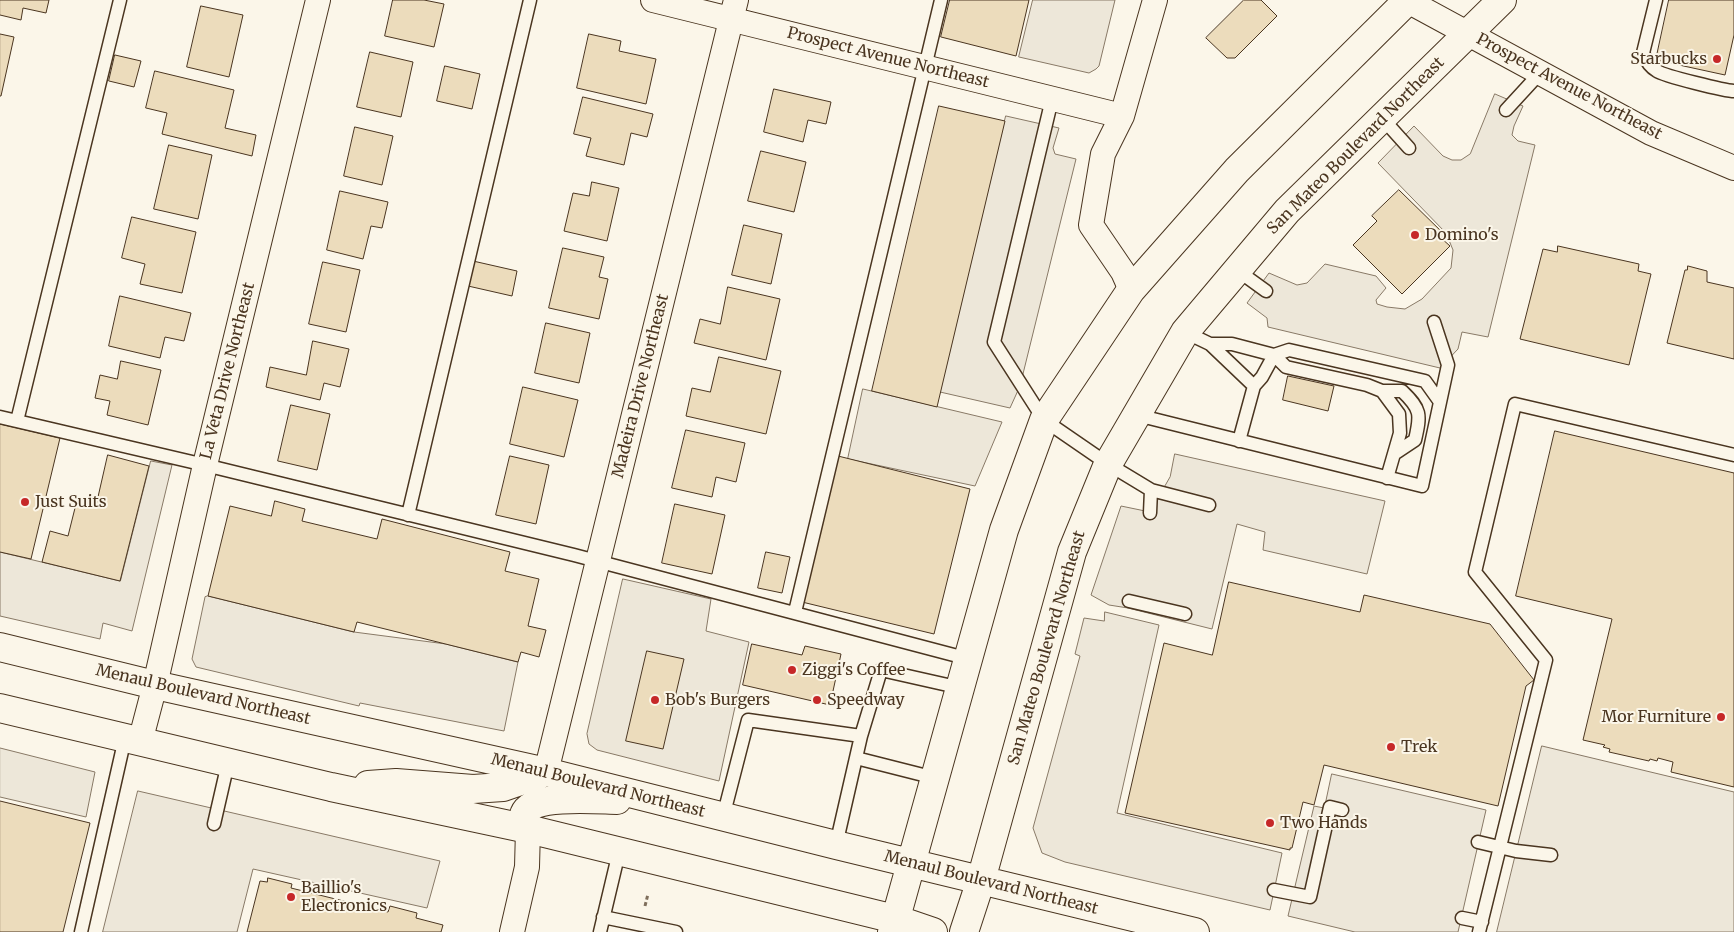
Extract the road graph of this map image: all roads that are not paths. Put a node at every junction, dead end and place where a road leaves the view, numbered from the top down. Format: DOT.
graph roads {
  1 [pos="120,0"];
  2 [pos="318,0"];
  3 [pos="530,0"];
  4 [pos="653,0"];
  5 [pos="941,0"];
  6 [pos="1155,0"];
  7 [pos="1407,0"];
  8 [pos="1502,0"];
  9 [pos="1656,0"];
  10 [pos="733,10"];
  11 [pos="1468,34"];
  12 [pos="924,67"];
  13 [pos="1540,73"];
  14 [pos="1734,91"];
  15 [pos="1052,99"];
  16 [pos="1506,110"];
  17 [pos="1122,116"];
  18 [pos="1382,118"];
  19 [pos="1409,148"];
  20 [pos="1734,168"];
  21 [pos="1237,270"];
  22 [pos="1131,290"];
  23 [pos="1266,291"];
  24 [pos="1434,322"];
  25 [pos="1186,332"];
  26 [pos="1210,344"];
  27 [pos="1274,355"];
  28 [pos="1254,386"];
  29 [pos="1382,391"];
  30 [pos="1440,402"];
  31 [pos="1137,415"];
  32 [pos="0,417"];
  33 [pos="1044,420"];
  34 [pos="18,421"];
  35 [pos="1238,441"];
  36 [pos="1394,454"];
  37 [pos="1734,455"];
  38 [pos="1108,464"];
  39 [pos="205,465"];
  40 [pos="1387,478"];
  41 [pos="1151,490"];
  42 [pos="1209,505"];
  43 [pos="1150,513"];
  44 [pos="408,515"];
  45 [pos="598,561"];
  46 [pos="1129,601"];
  47 [pos="795,612"];
  48 [pos="1185,614"];
  49 [pos="0,647"];
  50 [pos="970,659"];
  51 [pos="155,685"];
  52 [pos="961,688"];
  53 [pos="0,708"];
  54 [pos="861,736"];
  55 [pos="133,740"];
  56 [pos="856,758"];
  57 [pos="228,763"];
  58 [pos="546,772"];
  59 [pos="936,778"];
  60 [pos="331,787"];
  61 [pos="656,800"];
  62 [pos="1342,810"];
  63 [pos="723,817"];
  64 [pos="214,824"];
  65 [pos="528,829"];
  66 [pos="1478,842"];
  67 [pos="836,845"];
  68 [pos="1500,848"];
  69 [pos="619,852"];
  70 [pos="1551,855"];
  71 [pos="912,863"];
  72 [pos="981,880"];
  73 [pos="1274,890"];
  74 [pos="603,917"];
  75 [pos="1462,918"];
  76 [pos="894,925"];
  77 [pos="1480,927"];
  78 [pos="81,932"];
  79 [pos="512,932"];
  80 [pos="600,932"];
  81 [pos="676,932"];
  82 [pos="933,932"];
  83 [pos="964,932"];
  84 [pos="1194,932"];
  1 -- 34 [label="lane"];
  2 -- 39 [label="street, La Veta Drive Northeast"];
  3 -- 44 [label="lane"];
  4 -- 10 [label="street, Prospect Avenue Northeast"];
  5 -- 12 [label="lane"];
  6 -- 17 [label="street"];
  7 -- 11 [label="street, Prospect Avenue Northeast"];
  7 -- 22 [label="main road"];
  8 -- 11 [label="main road, San Mateo Boulevard Northeast"];
  9 -- 14 [label="lane"];
  10 -- 12 [label="street, Prospect Avenue Northeast"];
  10 -- 45 [label="street, Madeira Drive Northeast"];
  11 -- 13 [label="street, Prospect Avenue Northeast"];
  11 -- 18 [label="main road, San Mateo Boulevard Northeast"];
  12 -- 15 [label="street, Prospect Avenue Northeast"];
  12 -- 47 [label="lane"];
  13 -- 16 [label="lane"];
  13 -- 20 [label="street, Prospect Avenue Northeast"];
  15 -- 17 [label="street, Prospect Avenue Northeast"];
  15 -- 33 [label="lane"];
  17 -- 22 [label="street"];
  18 -- 19 [label="lane"];
  18 -- 21 [label="main road, San Mateo Boulevard Northeast"];
  21 -- 23 [label="lane"];
  21 -- 25 [label="main road, San Mateo Boulevard Northeast"];
  22 -- 33 [label="main road"];
  24 -- 30 [label="lane"];
  25 -- 26 [label="lane"];
  25 -- 31 [label="main road, San Mateo Boulevard Northeast"];
  26 -- 27 [label="lane"];
  26 -- 28 [label="lane"];
  27 -- 28 [label="lane"];
  27 -- 29 [label="lane"];
  27 -- 30 [label="lane"];
  28 -- 35 [label="lane"];
  29 -- 36 [label="lane"];
  29 -- 36 [label="lane"];
  30 -- 40 [label="lane"];
  31 -- 35 [label="lane"];
  31 -- 38 [label="main road, San Mateo Boulevard Northeast"];
  32 -- 34 [label="lane"];
  33 -- 38 [label="lane"];
  33 -- 50 [label="main road"];
  34 -- 39 [label="lane"];
  35 -- 40 [label="lane"];
  36 -- 40 [label="lane"];
  37 -- 68 [label="lane"];
  38 -- 41 [label="lane"];
  38 -- 72 [label="main road, San Mateo Boulevard Northeast"];
  39 -- 44 [label="lane"];
  39 -- 51 [label="street, La Veta Drive Northeast"];
  41 -- 42 [label="lane"];
  41 -- 43 [label="lane"];
  44 -- 45 [label="lane"];
  45 -- 47 [label="lane"];
  45 -- 58 [label="street, Madeira Drive Northeast"];
  46 -- 48 [label="lane"];
  47 -- 50 [label="lane"];
  49 -- 51 [label="main road, Menaul Boulevard Northeast"];
  50 -- 52 [label="main road"];
  51 -- 55 [label="street, La Veta Drive Northeast"];
  51 -- 58 [label="main road, Menaul Boulevard Northeast"];
  52 -- 54 [label="lane"];
  52 -- 59 [label="main road"];
  53 -- 55 [label="main road"];
  54 -- 56 [label="lane"];
  54 -- 63 [label="lane"];
  55 -- 57 [label="main road"];
  55 -- 78 [label="lane"];
  56 -- 59 [label="lane"];
  56 -- 67 [label="lane"];
  57 -- 60 [label="main road"];
  57 -- 64 [label="lane"];
  58 -- 60 [label="main road"];
  58 -- 61 [label="main road, Menaul Boulevard Northeast"];
  59 -- 71 [label="main road"];
  60 -- 65 [label="main road"];
  61 -- 63 [label="main road, Menaul Boulevard Northeast"];
  61 -- 65 [label="main road"];
  62 -- 73 [label="lane"];
  63 -- 67 [label="main road, Menaul Boulevard Northeast"];
  65 -- 69 [label="main road"];
  65 -- 79 [label="street"];
  66 -- 68 [label="lane"];
  67 -- 71 [label="main road, Menaul Boulevard Northeast"];
  68 -- 70 [label="lane"];
  68 -- 77 [label="lane"];
  69 -- 74 [label="lane"];
  69 -- 76 [label="main road"];
  71 -- 72 [label="main road, Menaul Boulevard Northeast"];
  71 -- 76 [label="main road"];
  72 -- 83 [label="main road, San Mateo Boulevard Northeast"];
  72 -- 84 [label="main road, Menaul Boulevard Northeast"];
  74 -- 80 [label="lane"];
  74 -- 81 [label="lane"];
  75 -- 77 [label="lane"];
  76 -- 82 [label="main road"];
}
